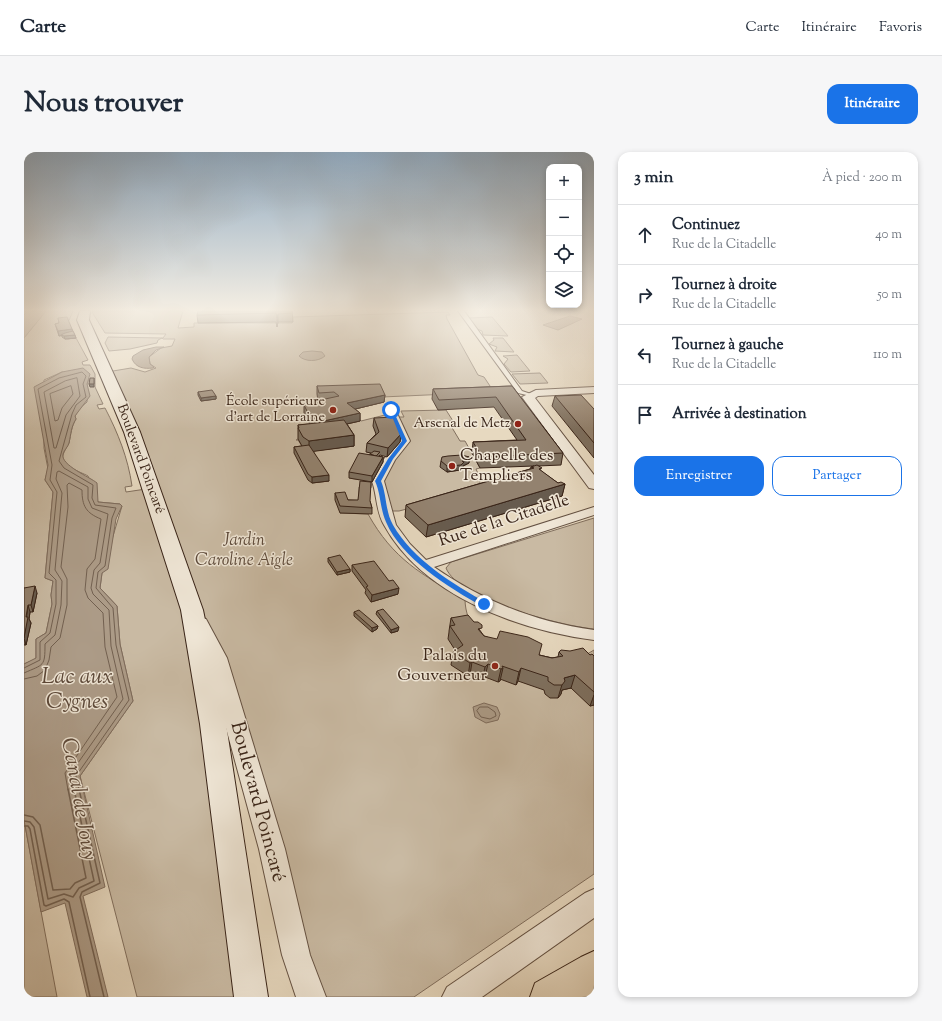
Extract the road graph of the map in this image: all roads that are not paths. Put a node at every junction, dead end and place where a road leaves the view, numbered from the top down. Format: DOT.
graph roads {
  1 [pos="97,350"];
  2 [pos="491,350"];
  3 [pos="594,390"];
  4 [pos="529,395"];
  5 [pos="390,409"];
  6 [pos="594,485"];
  7 [pos="594,511"];
  8 [pos="425,565"];
  9 [pos="192,610"];
  10 [pos="594,635"];
  11 [pos="594,902"];
  12 [pos="594,970"];
  13 [pos="594,994"];
  14 [pos="251,997"];
  15 [pos="311,997"];
  16 [pos="457,997"];
  17 [pos="549,997"];
  18 [pos="588,997"];
  1 -- 9 [label="main road, Boulevard Poincaré"];
  2 -- 4 [label="street"];
  3 -- 4 [label="street"];
  4 -- 6 [label="street"];
  5 -- 8 [label="street, Rue de la Citadelle"];
  7 -- 8 [label="street, Rue de la Citadelle"];
  8 -- 10 [label="street, Rue de la Citadelle"];
  9 -- 14 [label="main road, Boulevard Poincaré"];
  9 -- 15 [label="street, Boulevard Poincaré"];
  11 -- 16 [label="street"];
  12 -- 17 [label="highway"];
  13 -- 18 [label="highway"];
}
